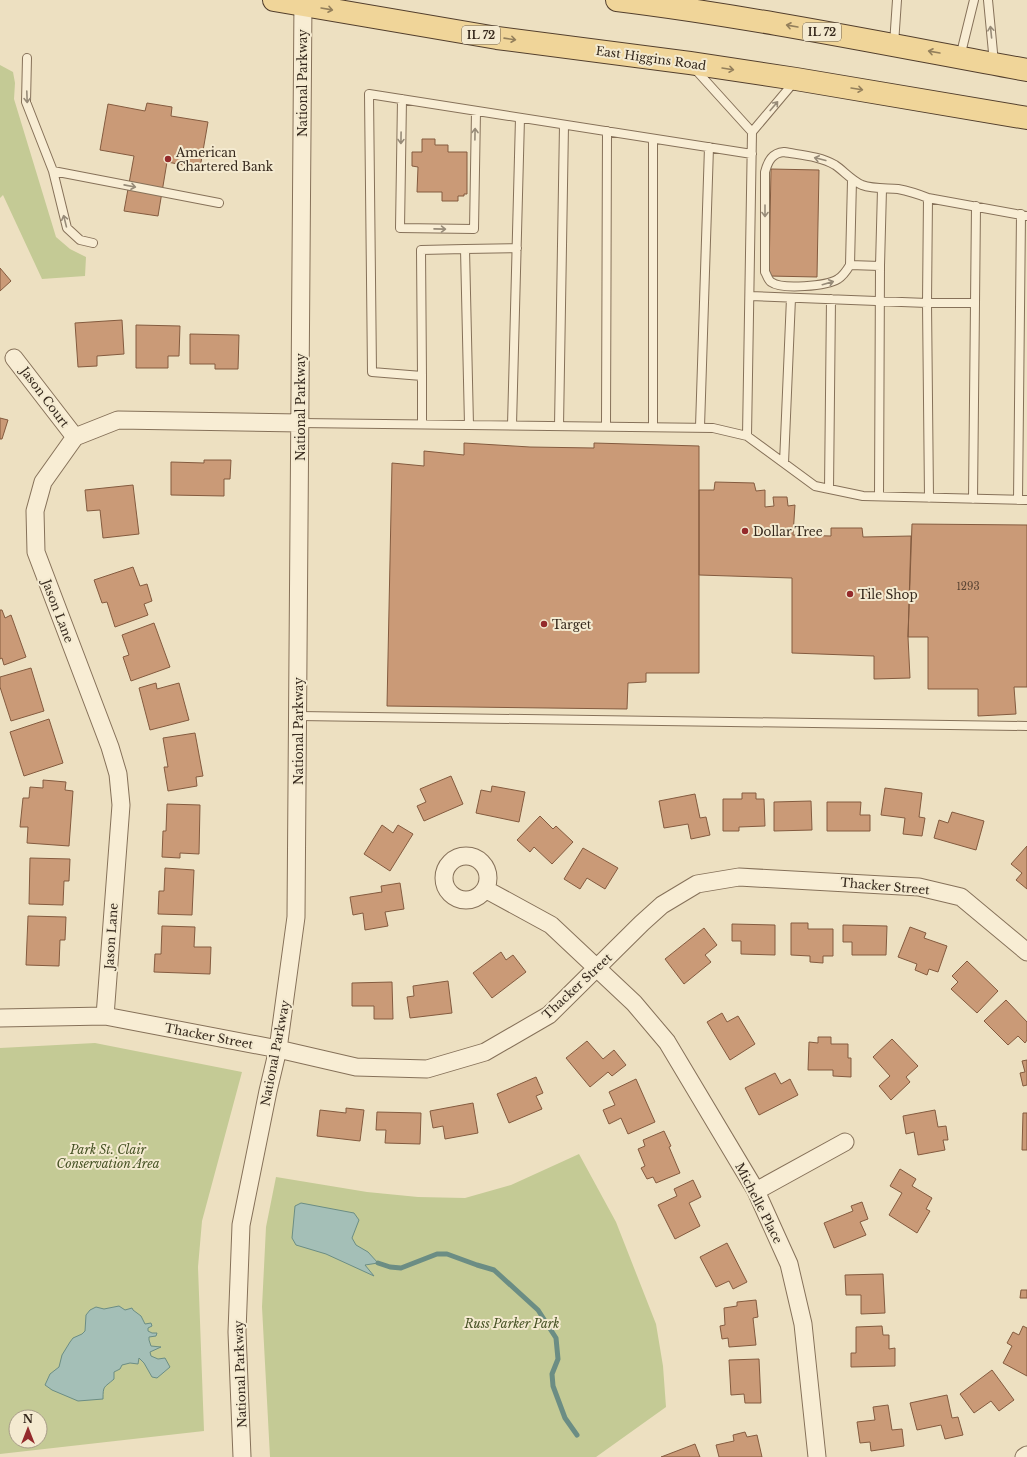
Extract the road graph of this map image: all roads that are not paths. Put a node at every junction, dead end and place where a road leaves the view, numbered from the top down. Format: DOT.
graph roads {
  1 [pos="274,0"];
  2 [pos="617,0"];
  3 [pos="897,0"];
  4 [pos="974,0"];
  5 [pos="988,0"];
  6 [pos="637,1"];
  7 [pos="303,2"];
  8 [pos="894,44"];
  9 [pos="960,56"];
  10 [pos="27,58"];
  11 [pos="690,63"];
  12 [pos="994,64"];
  13 [pos="1027,70"];
  14 [pos="796,79"];
  15 [pos="402,99"];
  16 [pos="476,111"];
  17 [pos="995,112"];
  18 [pos="520,118"];
  19 [pos="1027,118"];
  20 [pos="564,125"];
  21 [pos="1027,125"];
  22 [pos="607,131"];
  23 [pos="752,132"];
  24 [pos="653,138"];
  25 [pos="709,147"];
  26 [pos="752,154"];
  27 [pos="53,171"];
  28 [pos="852,180"];
  29 [pos="882,189"];
  30 [pos="928,198"];
  31 [pos="219,203"];
  32 [pos="976,206"];
  33 [pos="1024,215"];
  34 [pos="93,244"];
  35 [pos="517,248"];
  36 [pos="465,249"];
  37 [pos="850,265"];
  38 [pos="880,266"];
  39 [pos="750,296"];
  40 [pos="791,298"];
  41 [pos="831,299"];
  42 [pos="879,301"];
  43 [pos="927,303"];
  44 [pos="975,303"];
  45 [pos="14,358"];
  46 [pos="422,376"];
  47 [pos="300,423"];
  48 [pos="422,424"];
  49 [pos="469,425"];
  50 [pos="512,425"];
  51 [pos="559,426"];
  52 [pos="606,426"];
  53 [pos="653,427"];
  54 [pos="700,427"];
  55 [pos="747,436"];
  56 [pos="75,437"];
  57 [pos="784,463"];
  58 [pos="829,489"];
  59 [pos="879,496"];
  60 [pos="930,498"];
  61 [pos="973,499"];
  62 [pos="1018,500"];
  63 [pos="1027,500"];
  64 [pos="299,716"];
  65 [pos="1027,726"];
  66 [pos="485,889"];
  67 [pos="1027,952"];
  68 [pos="598,968"];
  69 [pos="105,1016"];
  70 [pos="0,1018"];
  71 [pos="278,1049"];
  72 [pos="845,1142"];
  73 [pos="756,1191"];
  74 [pos="1027,1455"];
  75 [pos="242,1457"];
  76 [pos="817,1457"];
  77 [pos="1024,1457"];
  1 -- 7 [label="main road, East Higgins Road / IL 72"];
  2 -- 6 [label="main road, IL 72"];
  3 -- 8 [label="lane"];
  4 -- 9 [label="lane"];
  12 -- 5 [label="lane, one-way"];
  8 -- 6 [label="main road, IL 72, one-way"];
  7 -- 11 [label="main road, East Higgins Road / IL 72, one-way"];
  7 -- 47 [label="street, National Parkway"];
  9 -- 8 [label="main road, IL 72, one-way"];
  9 -- 12 [label="main road, IL 72"];
  10 -- 27 [label="lane, one-way"];
  11 -- 14 [label="main road, East Higgins Road / IL 72, one-way"];
  11 -- 23 [label="lane"];
  12 -- 13 [label="main road, IL 72"];
  14 -- 17 [label="main road, East Higgins Road / IL 72, one-way"];
  23 -- 14 [label="lane, one-way"];
  15 -- 16 [label="lane"];
  15 -- 16 [label="lane, one-way"];
  15 -- 46 [label="lane"];
  16 -- 18 [label="lane"];
  17 -- 19 [label="main road, East Higgins Road / IL 72"];
  17 -- 21 [label="main road"];
  18 -- 20 [label="lane"];
  18 -- 35 [label="lane"];
  20 -- 22 [label="lane"];
  20 -- 51 [label="lane"];
  22 -- 24 [label="lane"];
  22 -- 52 [label="lane"];
  23 -- 26 [label="lane"];
  24 -- 25 [label="lane"];
  24 -- 53 [label="lane"];
  25 -- 26 [label="lane"];
  25 -- 54 [label="lane"];
  26 -- 39 [label="lane"];
  27 -- 31 [label="lane, one-way"];
  34 -- 27 [label="lane, one-way"];
  28 -- 29 [label="lane"];
  28 -- 37 [label="lane"];
  28 -- 37 [label="lane, one-way"];
  29 -- 30 [label="lane"];
  29 -- 38 [label="lane"];
  30 -- 32 [label="lane"];
  30 -- 43 [label="lane"];
  32 -- 33 [label="lane"];
  32 -- 44 [label="lane"];
  33 -- 62 [label="lane"];
  35 -- 36 [label="lane"];
  35 -- 50 [label="lane"];
  36 -- 46 [label="lane"];
  36 -- 49 [label="lane"];
  37 -- 38 [label="lane"];
  38 -- 42 [label="lane"];
  39 -- 40 [label="lane"];
  39 -- 55 [label="lane"];
  40 -- 41 [label="lane"];
  40 -- 57 [label="lane"];
  41 -- 42 [label="lane"];
  41 -- 58 [label="lane"];
  42 -- 43 [label="lane"];
  42 -- 59 [label="lane"];
  43 -- 44 [label="lane"];
  43 -- 60 [label="lane"];
  44 -- 61 [label="lane"];
  45 -- 56 [label="street, Jason Court"];
  46 -- 48 [label="lane"];
  47 -- 48 [label="lane"];
  47 -- 56 [label="street"];
  47 -- 64 [label="street, National Parkway"];
  48 -- 49 [label="lane"];
  49 -- 50 [label="lane"];
  50 -- 51 [label="lane"];
  51 -- 52 [label="lane"];
  52 -- 53 [label="lane"];
  53 -- 54 [label="lane"];
  54 -- 55 [label="lane"];
  55 -- 57 [label="lane"];
  56 -- 69 [label="street, Jason Lane"];
  57 -- 58 [label="lane"];
  58 -- 59 [label="lane"];
  59 -- 60 [label="lane"];
  60 -- 61 [label="lane"];
  61 -- 62 [label="lane"];
  62 -- 63 [label="lane"];
  64 -- 65 [label="lane"];
  64 -- 71 [label="street, National Parkway"];
  66 -- 68 [label="street, Michelle Place"];
  67 -- 68 [label="street, Thacker Street"];
  68 -- 71 [label="street, Thacker Street"];
  68 -- 73 [label="street, Michelle Place"];
  69 -- 70 [label="street, Thacker Street"];
  69 -- 71 [label="street, Thacker Street"];
  71 -- 75 [label="street, National Parkway"];
  72 -- 73 [label="street"];
  73 -- 76 [label="street, Michelle Place"];
  74 -- 77 [label="street"];
}
